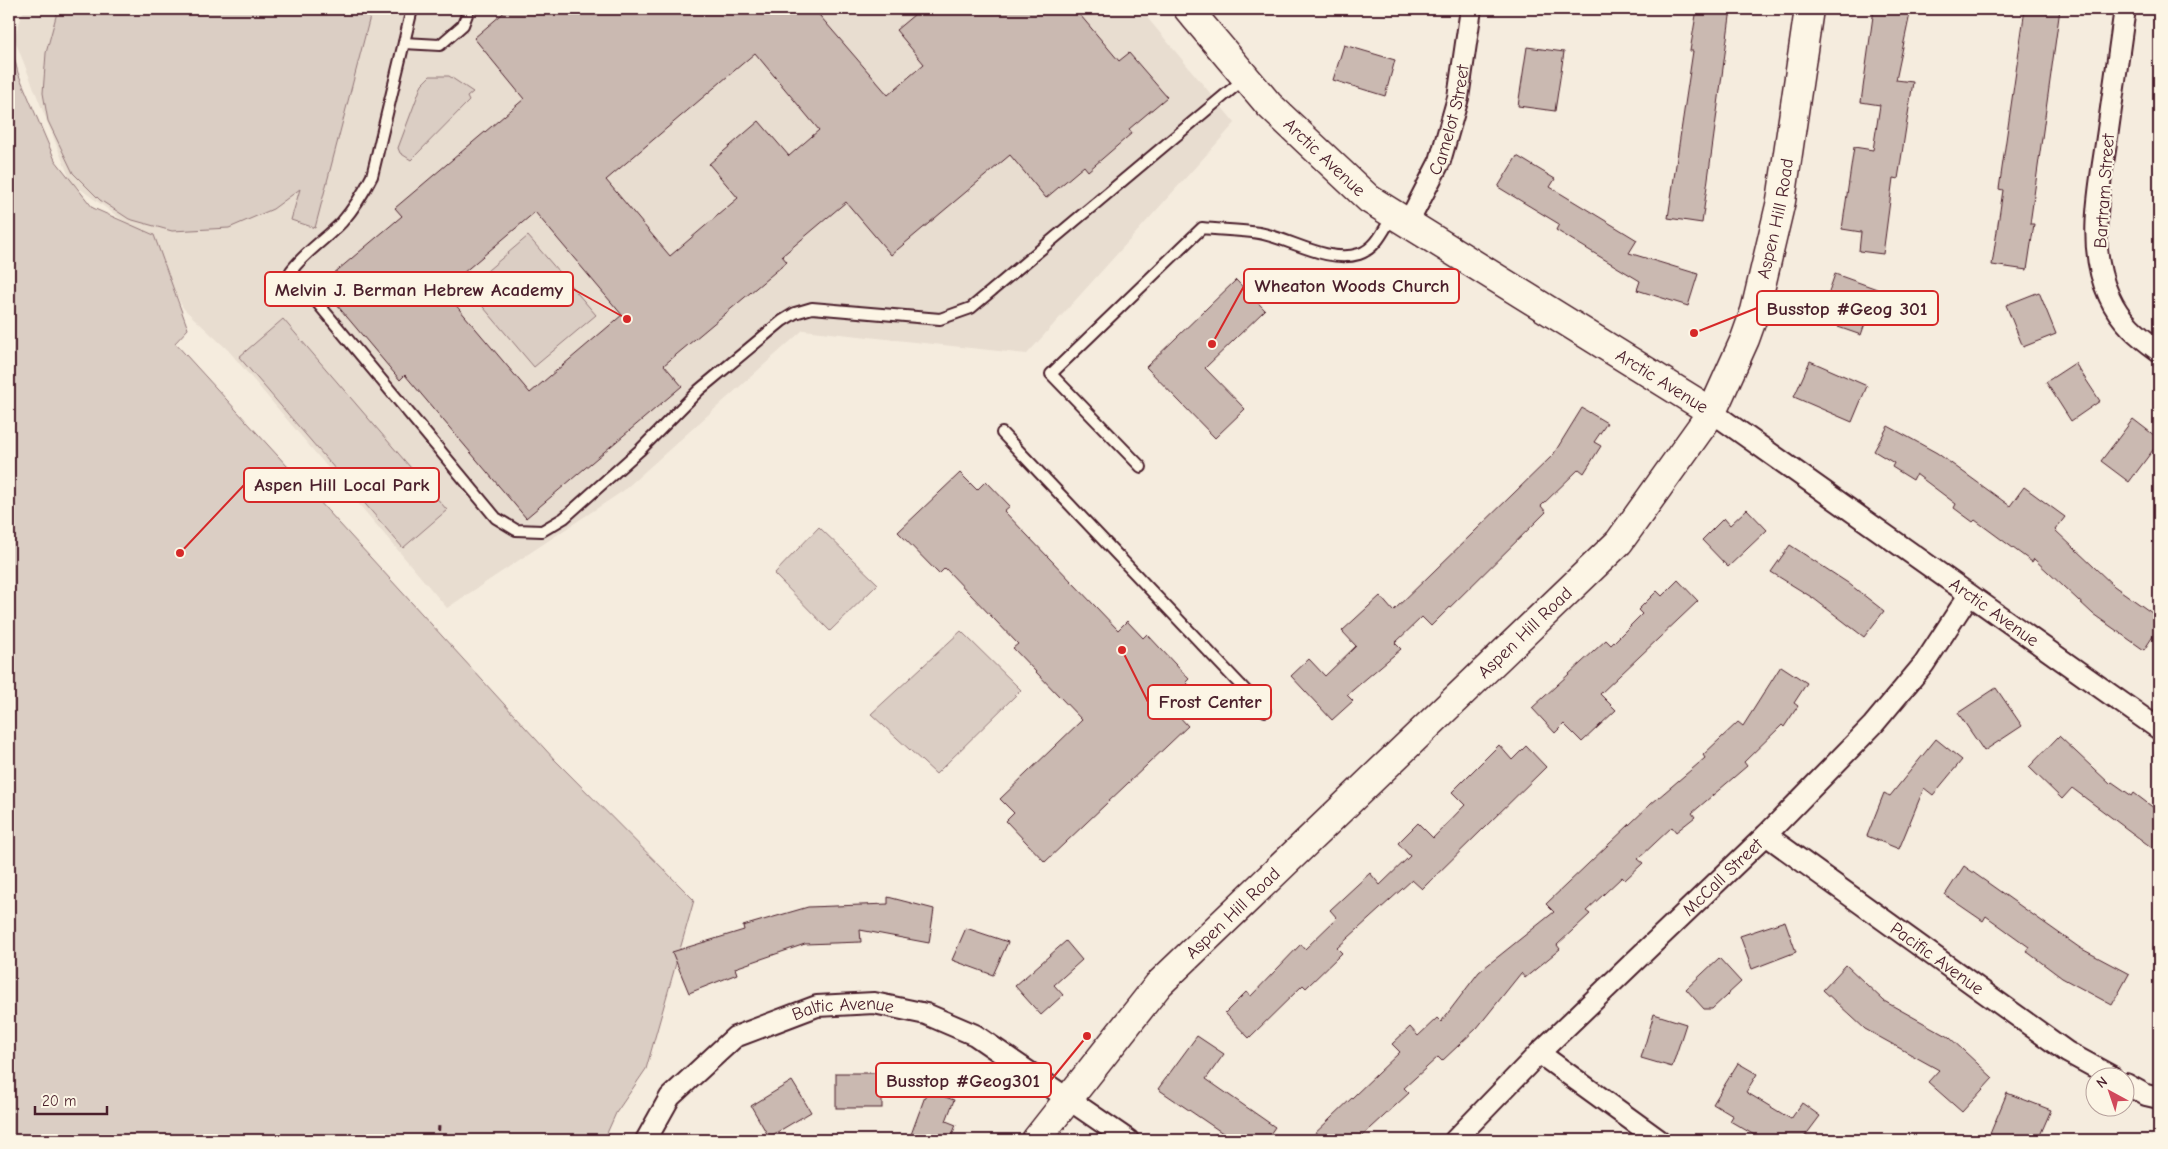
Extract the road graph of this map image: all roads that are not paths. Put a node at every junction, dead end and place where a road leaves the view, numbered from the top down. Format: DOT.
graph roads {
  1 [pos="412,9"];
  2 [pos="469,9"];
  3 [pos="1188,9"];
  4 [pos="1470,9"];
  5 [pos="1809,9"];
  6 [pos="2125,9"];
  7 [pos="404,43"];
  8 [pos="1246,78"];
  9 [pos="1401,218"];
  10 [pos="2159,352"];
  11 [pos="1712,412"];
  12 [pos="1002,433"];
  13 [pos="1141,467"];
  14 [pos="1969,595"];
  15 [pos="1265,711"];
  16 [pos="2159,729"];
  17 [pos="1766,835"];
  18 [pos="1539,1053"];
  19 [pos="2093,1066"];
  20 [pos="2136,1090"];
  21 [pos="1068,1098"];
  22 [pos="2159,1098"];
  23 [pos="646,1140"];
  24 [pos="1036,1140"];
  25 [pos="1128,1140"];
  26 [pos="1455,1140"];
  27 [pos="1660,1140"];
  1 -- 7 [label="lane"];
  2 -- 7 [label="lane"];
  3 -- 8 [label="street, Arctic Avenue"];
  4 -- 9 [label="street, Camelot Street"];
  5 -- 11 [label="street, Aspen Hill Road"];
  6 -- 10 [label="street, Bartram Street"];
  7 -- 8 [label="lane"];
  8 -- 9 [label="street, Arctic Avenue"];
  9 -- 11 [label="street, Arctic Avenue"];
  9 -- 13 [label="lane"];
  11 -- 14 [label="street, Arctic Avenue"];
  11 -- 21 [label="street, Aspen Hill Road"];
  12 -- 15 [label="lane"];
  14 -- 16 [label="street, Arctic Avenue"];
  14 -- 17 [label="street, McCall Street"];
  17 -- 18 [label="street, McCall Street"];
  17 -- 19 [label="street, Pacific Avenue"];
  18 -- 26 [label="street, McCall Street"];
  18 -- 27 [label="street"];
  20 -- 22 [label="street"];
  21 -- 23 [label="street, Baltic Avenue"];
  21 -- 24 [label="street, Aspen Hill Road"];
  21 -- 25 [label="street, Baltic Avenue"];
}
